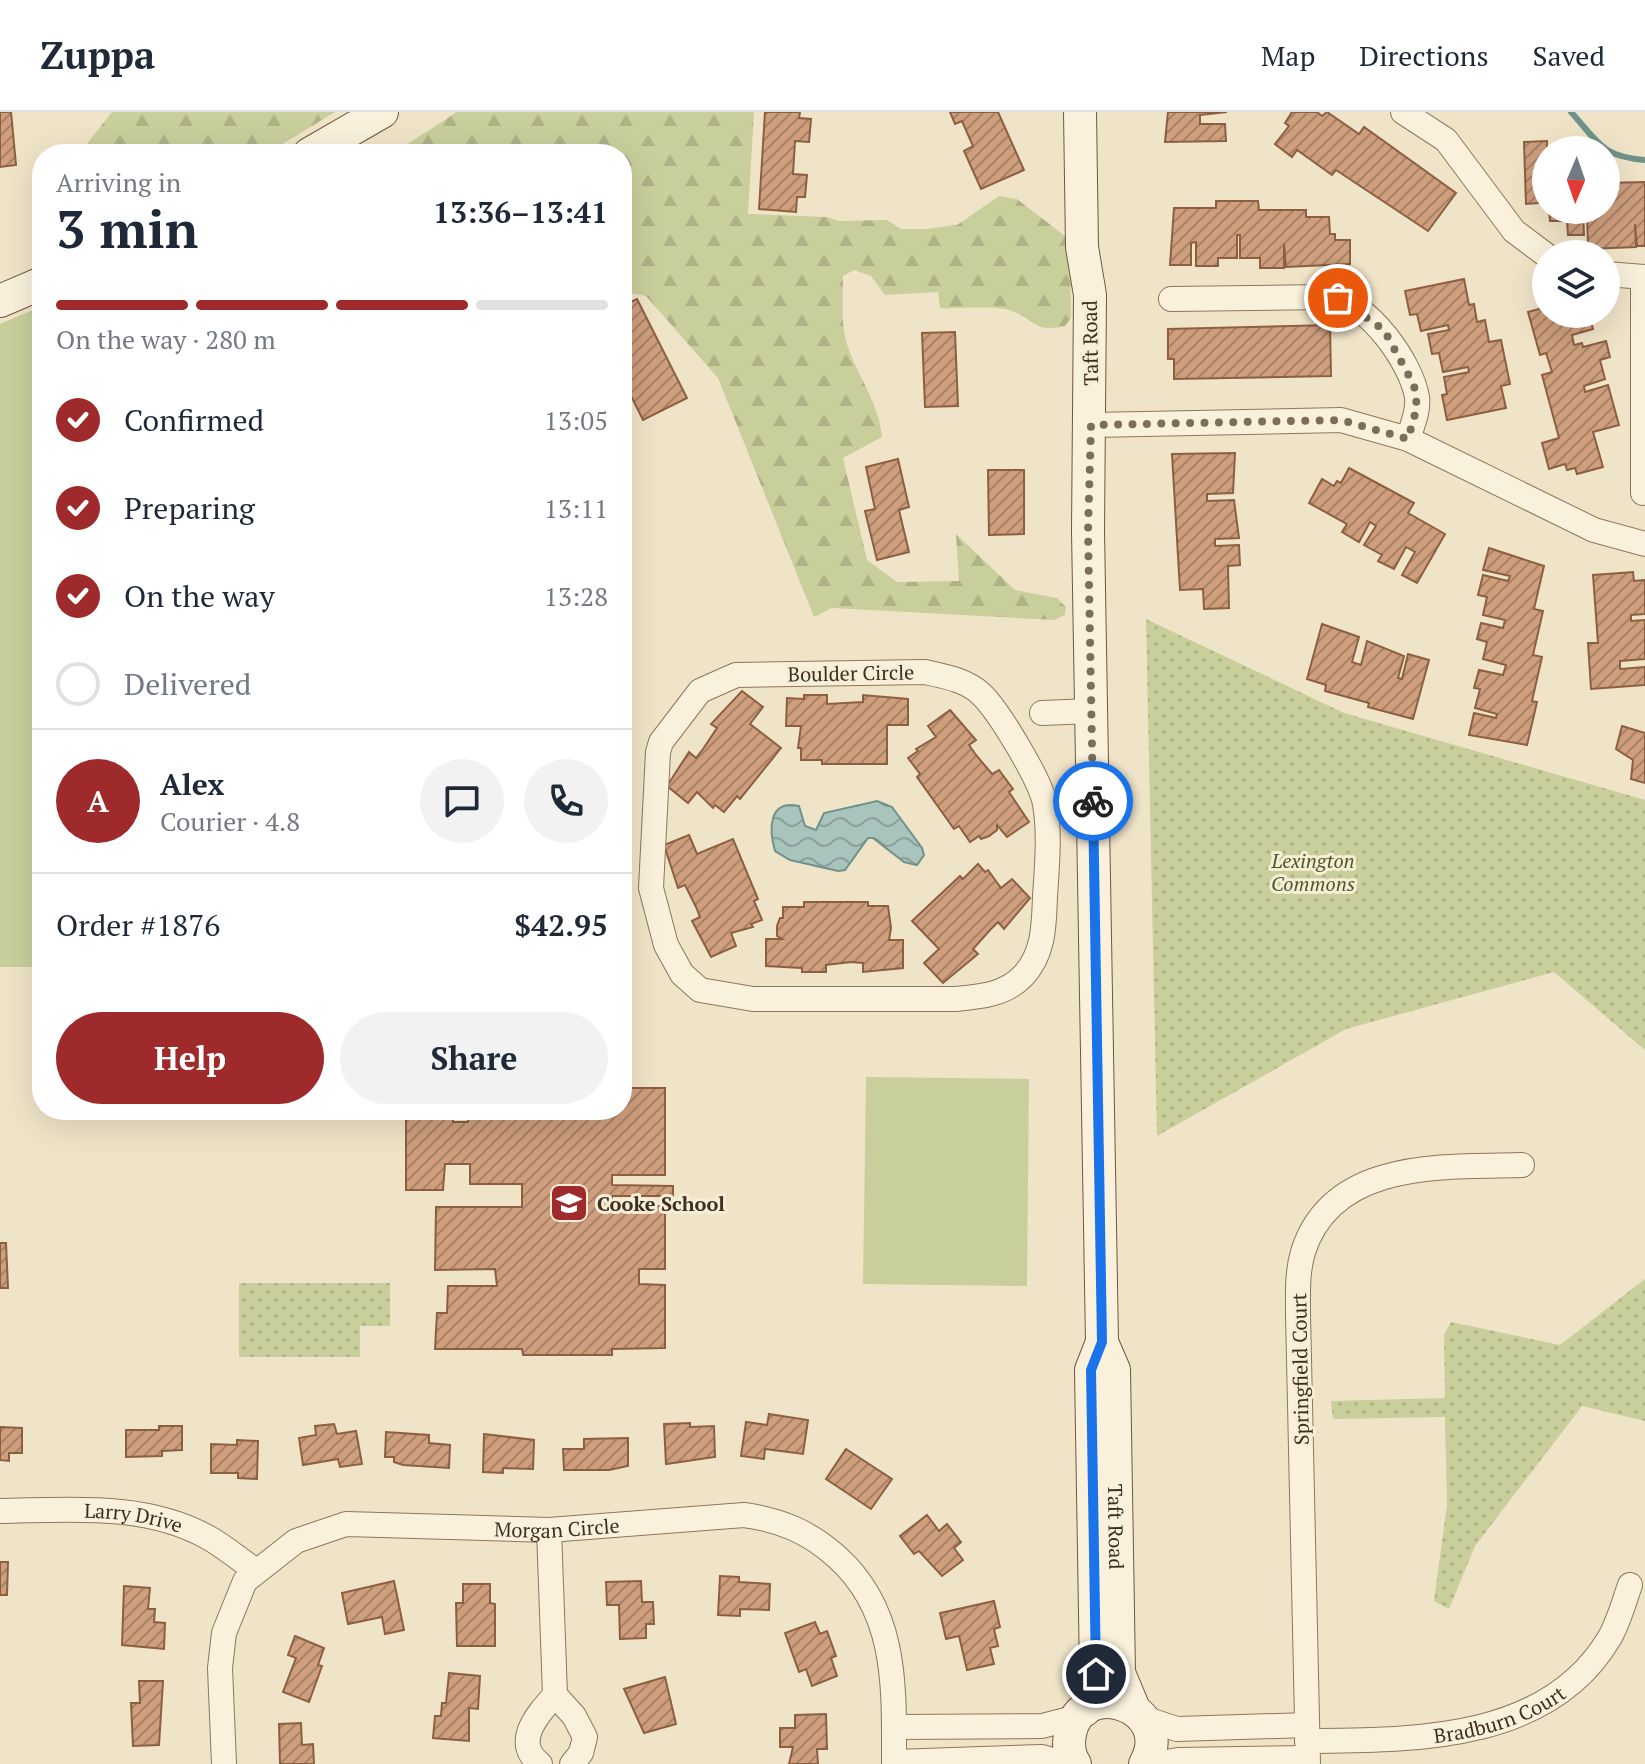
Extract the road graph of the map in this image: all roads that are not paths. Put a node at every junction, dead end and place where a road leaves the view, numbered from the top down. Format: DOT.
graph roads {
  1 [pos="382,112"];
  2 [pos="1080,112"];
  3 [pos="1403,112"];
  4 [pos="326,144"];
  5 [pos="1532,244"];
  6 [pos="1620,275"];
  7 [pos="1644,278"];
  8 [pos="32,287"];
  9 [pos="1171,299"];
  10 [pos="0,301"];
  11 [pos="1091,425"];
  12 [pos="1408,439"];
  13 [pos="1643,493"];
  14 [pos="1645,544"];
  15 [pos="981,693"];
  16 [pos="1092,711"];
  17 [pos="1042,713"];
  18 [pos="1522,1165"];
  19 [pos="1102,1342"];
  20 [pos="0,1511"];
  21 [pos="549,1530"];
  22 [pos="255,1570"];
  23 [pos="1630,1585"];
  24 [pos="555,1695"];
  25 [pos="1081,1713"];
  26 [pos="1139,1714"];
  27 [pos="894,1727"];
  28 [pos="1307,1747"];
  29 [pos="894,1763"];
  30 [pos="224,1764"];
  31 [pos="540,1764"];
  32 [pos="572,1764"];
  33 [pos="1067,1764"];
  34 [pos="1075,1764"];
  35 [pos="1145,1764"];
  36 [pos="1153,1764"];
  1 -- 4 [label="street"];
  2 -- 11 [label="street, Taft Road"];
  3 -- 5 [label="street"];
  6 -- 7 [label="street"];
  7 -- 13 [label="street"];
  8 -- 10 [label="street"];
  9 -- 12 [label="street"];
  11 -- 12 [label="street"];
  11 -- 16 [label="street, Taft Road"];
  12 -- 14 [label="street"];
  15 -- 15 [label="street, Boulder Circle"];
  16 -- 17 [label="street"];
  16 -- 19 [label="street, Taft Road"];
  18 -- 28 [label="street, Springfield Court"];
  19 -- 25 [label="street, Taft Road"];
  19 -- 26 [label="street, Taft Road"];
  20 -- 22 [label="street, Larry Drive"];
  21 -- 22 [label="street, Morgan Circle"];
  21 -- 24 [label="street"];
  21 -- 27 [label="street, Morgan Circle"];
  22 -- 30 [label="street, Morgan Circle"];
  23 -- 28 [label="street, Bradburn Court"];
  24 -- 31 [label="street"];
  24 -- 32 [label="street"];
  25 -- 26 [label="street"];
  25 -- 27 [label="street"];
  25 -- 34 [label="street, Taft Road"];
  26 -- 28 [label="street"];
  26 -- 35 [label="street, Taft Road"];
  27 -- 29 [label="street, Morgan Circle"];
  28 -- 36 [label="street"];
  29 -- 33 [label="street"];
}
